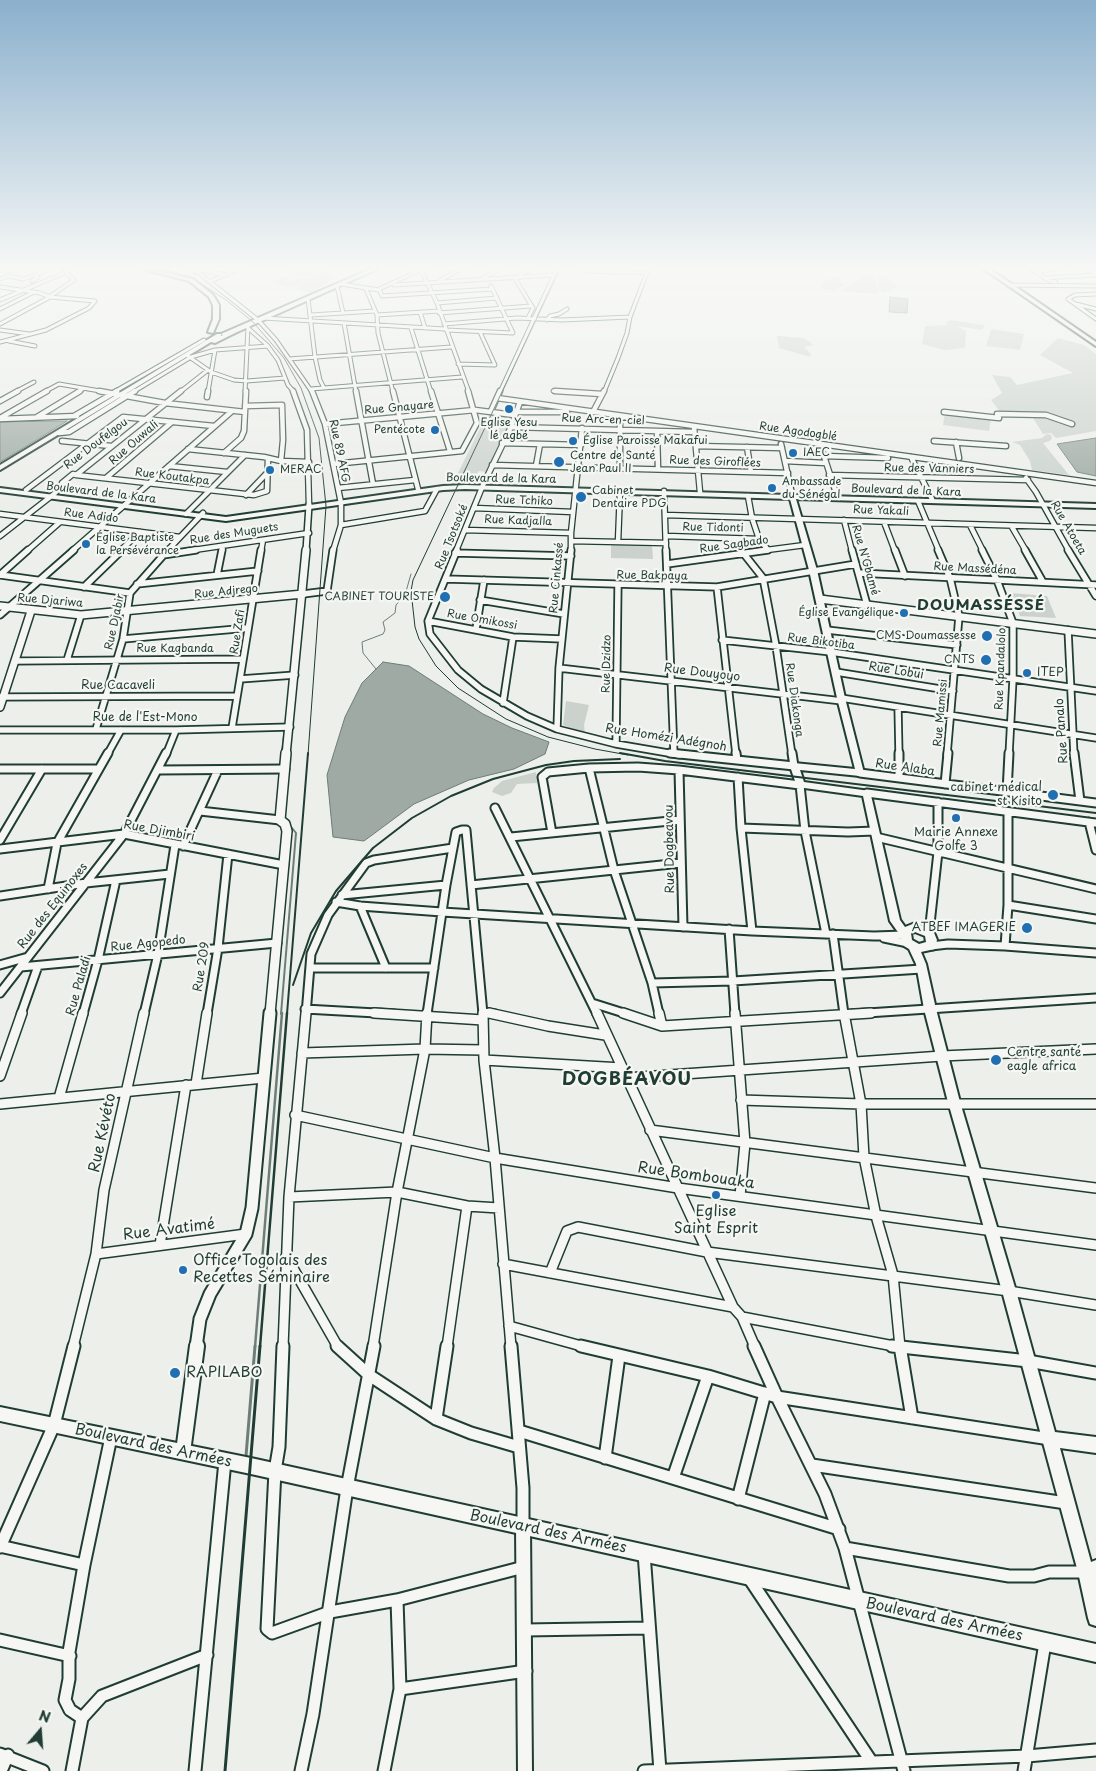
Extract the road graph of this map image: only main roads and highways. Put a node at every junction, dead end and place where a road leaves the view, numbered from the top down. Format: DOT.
graph roads {
  1 [pos="194,350"];
  2 [pos="80,418"];
  3 [pos="0,466"];
  4 [pos="451,486"];
  5 [pos="0,488"];
  6 [pos="576,488"];
  7 [pos="664,492"];
  8 [pos="52,495"];
  9 [pos="793,496"];
  10 [pos="340,501"];
  11 [pos="1042,504"];
  12 [pos="1096,505"];
  13 [pos="894,915"];
  14 [pos="917,927"];
  15 [pos="908,940"];
  16 [pos="929,941"];
  17 [pos="922,966"];
  18 [pos="0,1414"];
  19 [pos="1050,1439"];
  20 [pos="1096,1445"];
  21 [pos="1091,1570"];
  22 [pos="1096,1618"];
  23 [pos="1096,1653"];
  1 -- 2 [label="main road"];
  2 -- 3 [label="main road"];
  2 -- 3 [label="main road"];
  4 -- 6 [label="main road, Boulevard de la Kara"];
  4 -- 10 [label="main road, Boulevard de la Kara"];
  4 -- 10 [label="main road, Boulevard de la Kara"];
  5 -- 8 [label="main road, Boulevard de la Kara"];
  5 -- 8 [label="main road, Boulevard de la Kara"];
  6 -- 7 [label="main road, Boulevard de la Kara"];
  6 -- 7 [label="main road, Boulevard de la Kara"];
  7 -- 9 [label="main road, Boulevard de la Kara"];
  7 -- 9 [label="main road, Boulevard de la Kara"];
  8 -- 10 [label="main road, Boulevard de la Kara"];
  9 -- 11 [label="main road, Boulevard de la Kara"];
  9 -- 11 [label="main road, Boulevard de la Kara"];
  9 -- 13 [label="main road"];
  11 -- 12 [label="main road, Boulevard de la Kara"];
  13 -- 14 [label="main road"];
  13 -- 15 [label="main road"];
  14 -- 15 [label="main road"];
  14 -- 16 [label="main road"];
  15 -- 16 [label="main road"];
  15 -- 17 [label="main road"];
  16 -- 17 [label="main road"];
  17 -- 19 [label="main road"];
  18 -- 23 [label="main road, Boulevard des Armées"];
  19 -- 20 [label="main road"];
  19 -- 21 [label="main road"];
  21 -- 22 [label="main road"];
}
